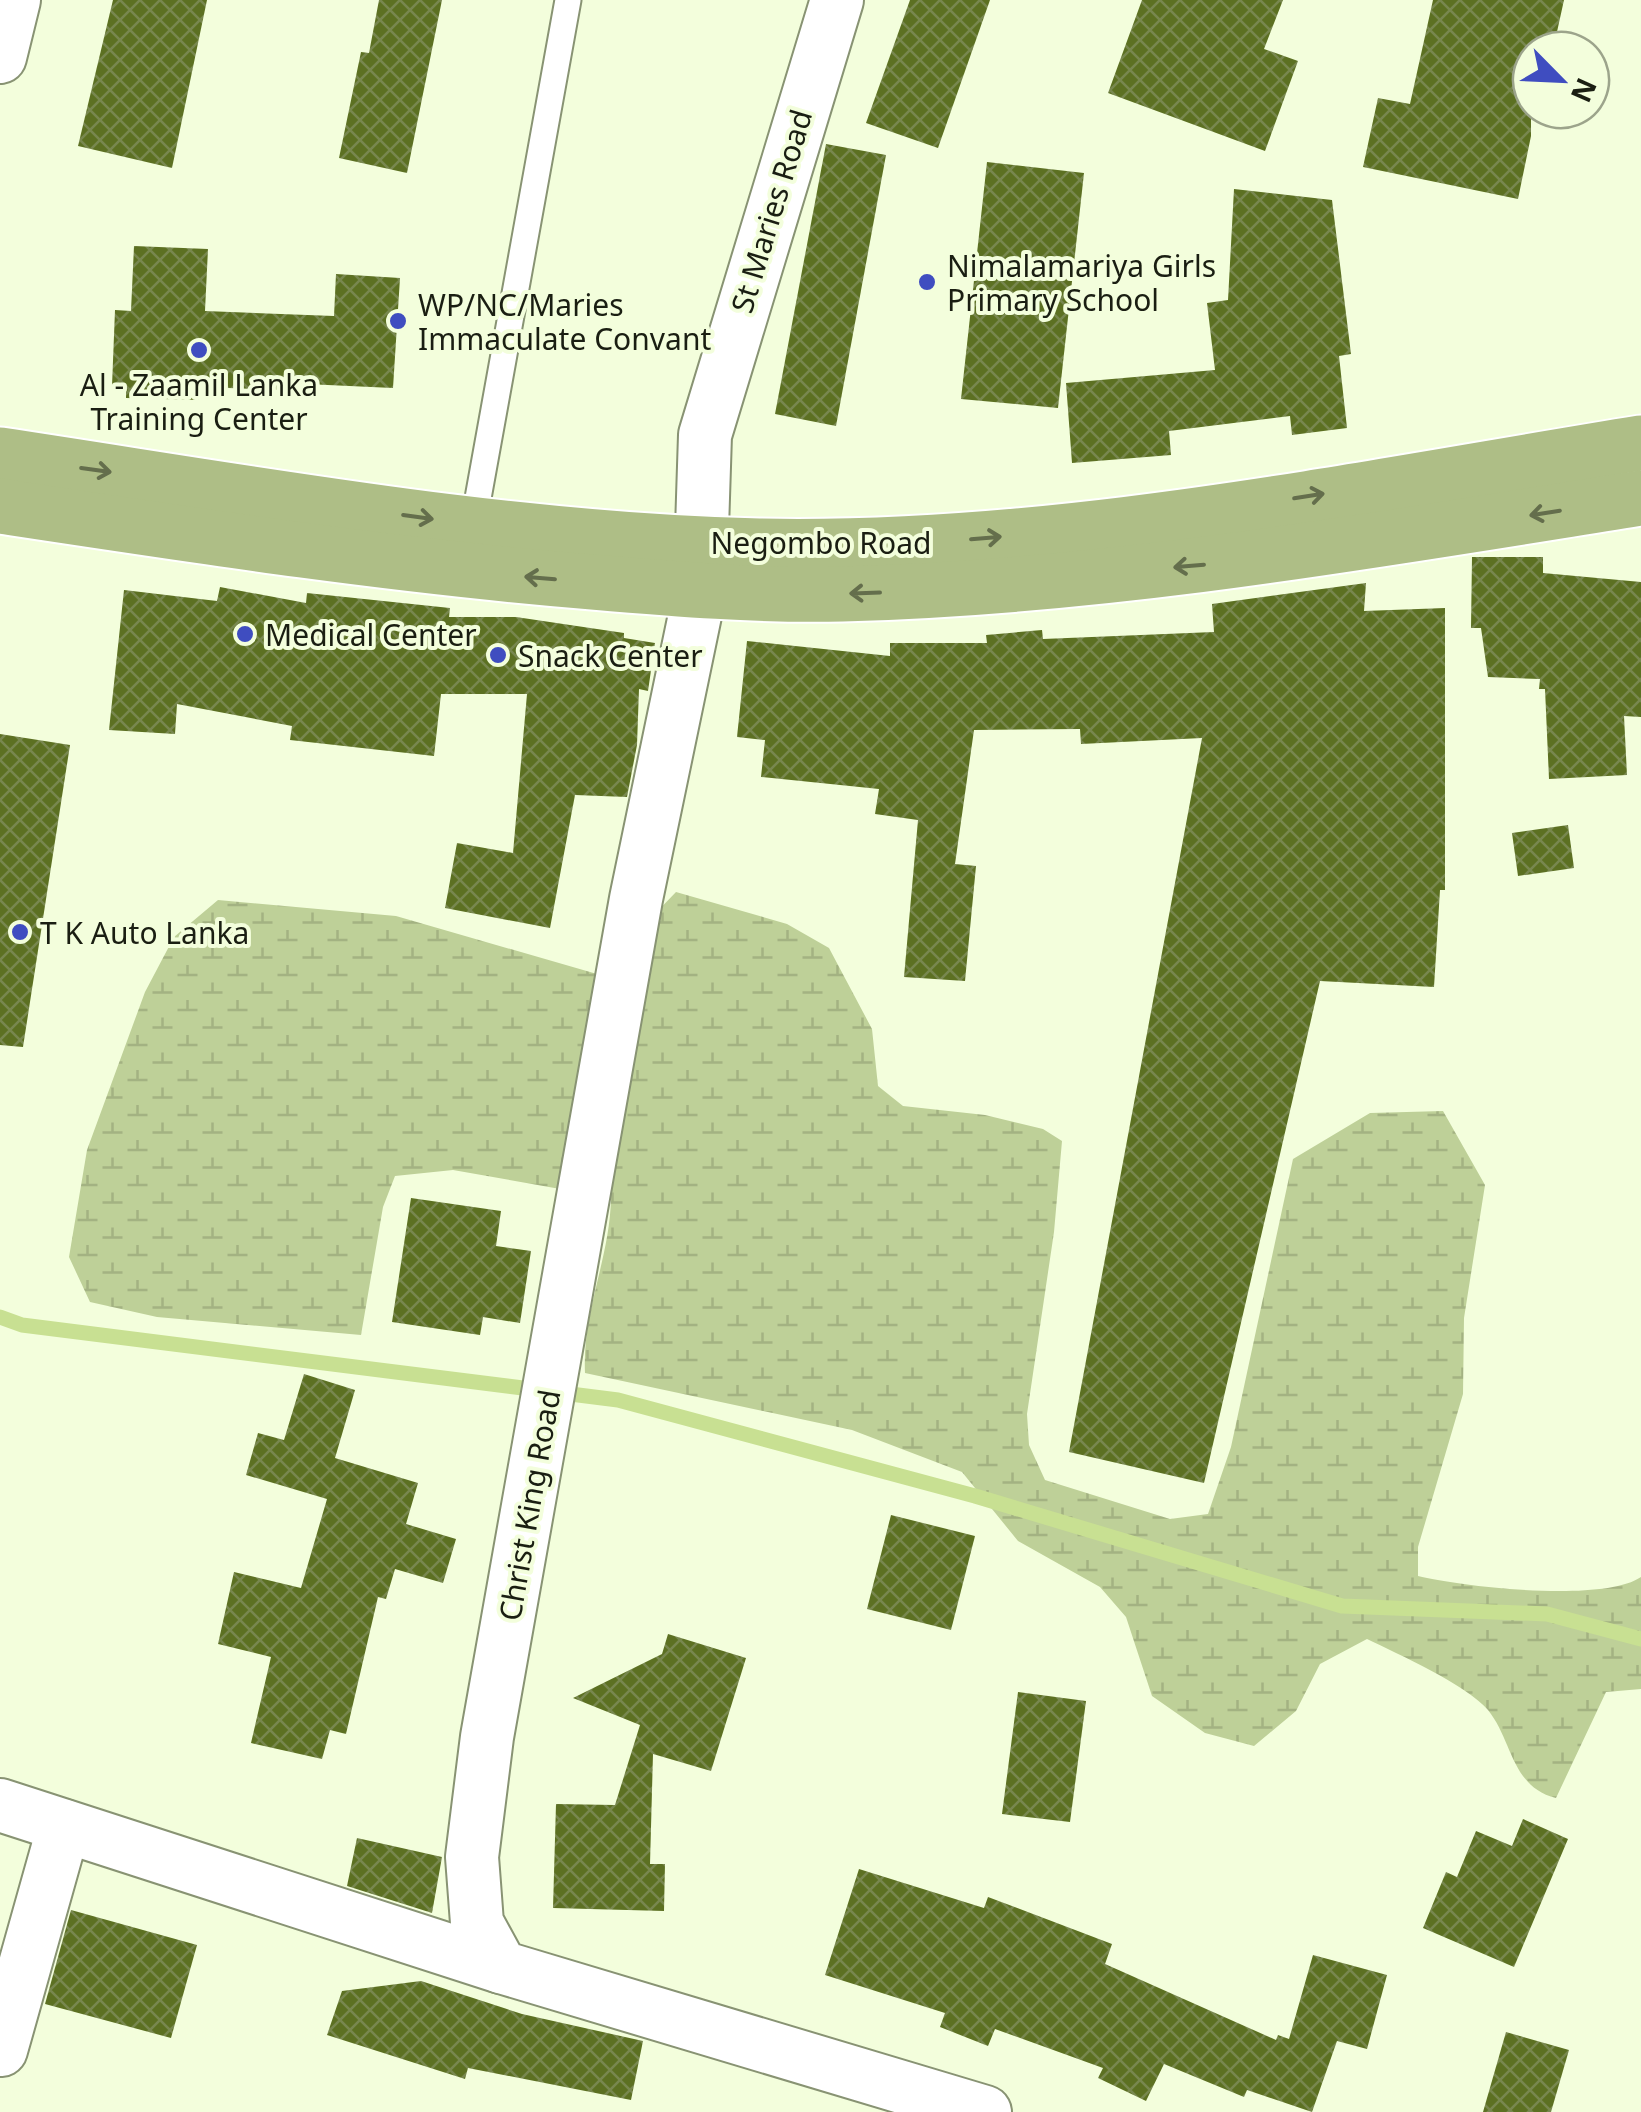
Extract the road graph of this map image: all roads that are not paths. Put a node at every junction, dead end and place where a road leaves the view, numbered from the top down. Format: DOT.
graph roads {
  1 [pos="14,0"];
  2 [pos="568,0"];
  3 [pos="837,0"];
  4 [pos="0,57"];
  5 [pos="1641,443"];
  6 [pos="0,455"];
  7 [pos="1641,498"];
  8 [pos="0,506"];
  9 [pos="473,526"];
  10 [pos="700,567"];
  11 [pos="0,1805"];
  12 [pos="64,1826"];
  13 [pos="501,1968"];
  14 [pos="2,2050"];
  15 [pos="984,2112"];
  1 -- 4 [label="street"];
  2 -- 9 [label="lane"];
  3 -- 10 [label="street, St Maries Road"];
  10 -- 5 [label="highway, Negombo Road, one-way"];
  6 -- 9 [label="highway, Negombo Road, one-way"];
  7 -- 10 [label="highway, Negombo Road, one-way"];
  10 -- 8 [label="highway, Negombo Road, one-way"];
  9 -- 10 [label="highway, Negombo Road"];
  10 -- 13 [label="street, Christ King Road"];
  11 -- 12 [label="street"];
  12 -- 13 [label="street"];
  12 -- 14 [label="street"];
  13 -- 15 [label="street"];
}
